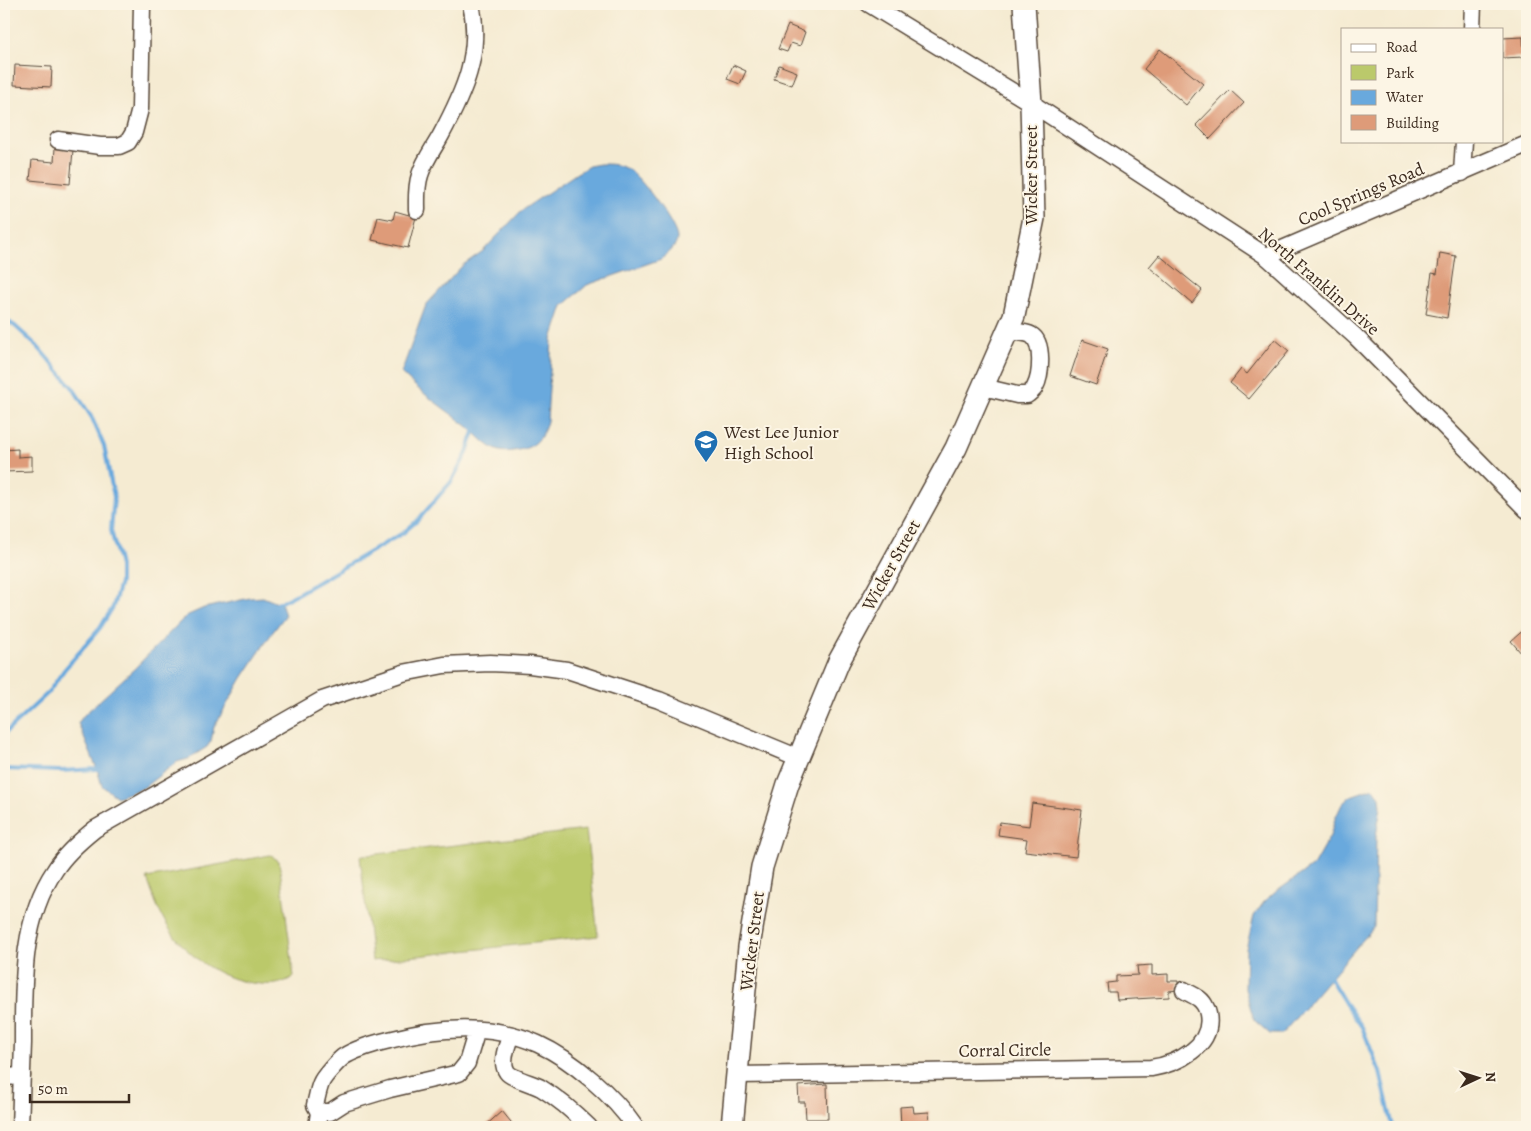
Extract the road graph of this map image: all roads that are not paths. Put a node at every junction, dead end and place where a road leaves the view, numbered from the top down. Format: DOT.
graph roads {
  1 [pos="142,4"];
  2 [pos="471,4"];
  3 [pos="869,4"];
  4 [pos="1024,4"];
  5 [pos="1473,4"];
  6 [pos="1472,28"];
  7 [pos="1031,103"];
  8 [pos="58,140"];
  9 [pos="1464,142"];
  10 [pos="1527,144"];
  11 [pos="1462,173"];
  12 [pos="417,210"];
  13 [pos="1266,256"];
  14 [pos="1008,331"];
  15 [pos="983,387"];
  16 [pos="1527,510"];
  17 [pos="799,758"];
  18 [pos="1184,990"];
  19 [pos="477,1030"];
  20 [pos="511,1035"];
  21 [pos="737,1075"];
  22 [pos="4,1076"];
  23 [pos="22,1076"];
  24 [pos="318,1119"];
  25 [pos="20,1127"];
  26 [pos="590,1127"];
  27 [pos="635,1127"];
  28 [pos="732,1127"];
  1 -- 8 [label="street"];
  2 -- 12 [label="street"];
  3 -- 7 [label="street, North Franklin Drive"];
  4 -- 7 [label="main road, Wicker Street"];
  5 -- 6 [label="street"];
  7 -- 13 [label="street, North Franklin Drive"];
  7 -- 14 [label="main road, Wicker Street"];
  9 -- 11 [label="street"];
  10 -- 11 [label="street, Cool Springs Road"];
  11 -- 13 [label="street, Cool Springs Road"];
  13 -- 16 [label="street, North Franklin Drive"];
  14 -- 15 [label="main road, Wicker Street"];
  14 -- 15 [label="street"];
  15 -- 17 [label="main road, Wicker Street"];
  17 -- 21 [label="main road, Wicker Street"];
  17 -- 23 [label="street"];
  18 -- 21 [label="street, Corral Circle"];
  19 -- 20 [label="street"];
  19 -- 24 [label="street"];
  19 -- 24 [label="street"];
  20 -- 26 [label="street"];
  20 -- 27 [label="street"];
  21 -- 28 [label="main road, Wicker Street"];
  22 -- 23 [label="street"];
  23 -- 25 [label="street"];
}
